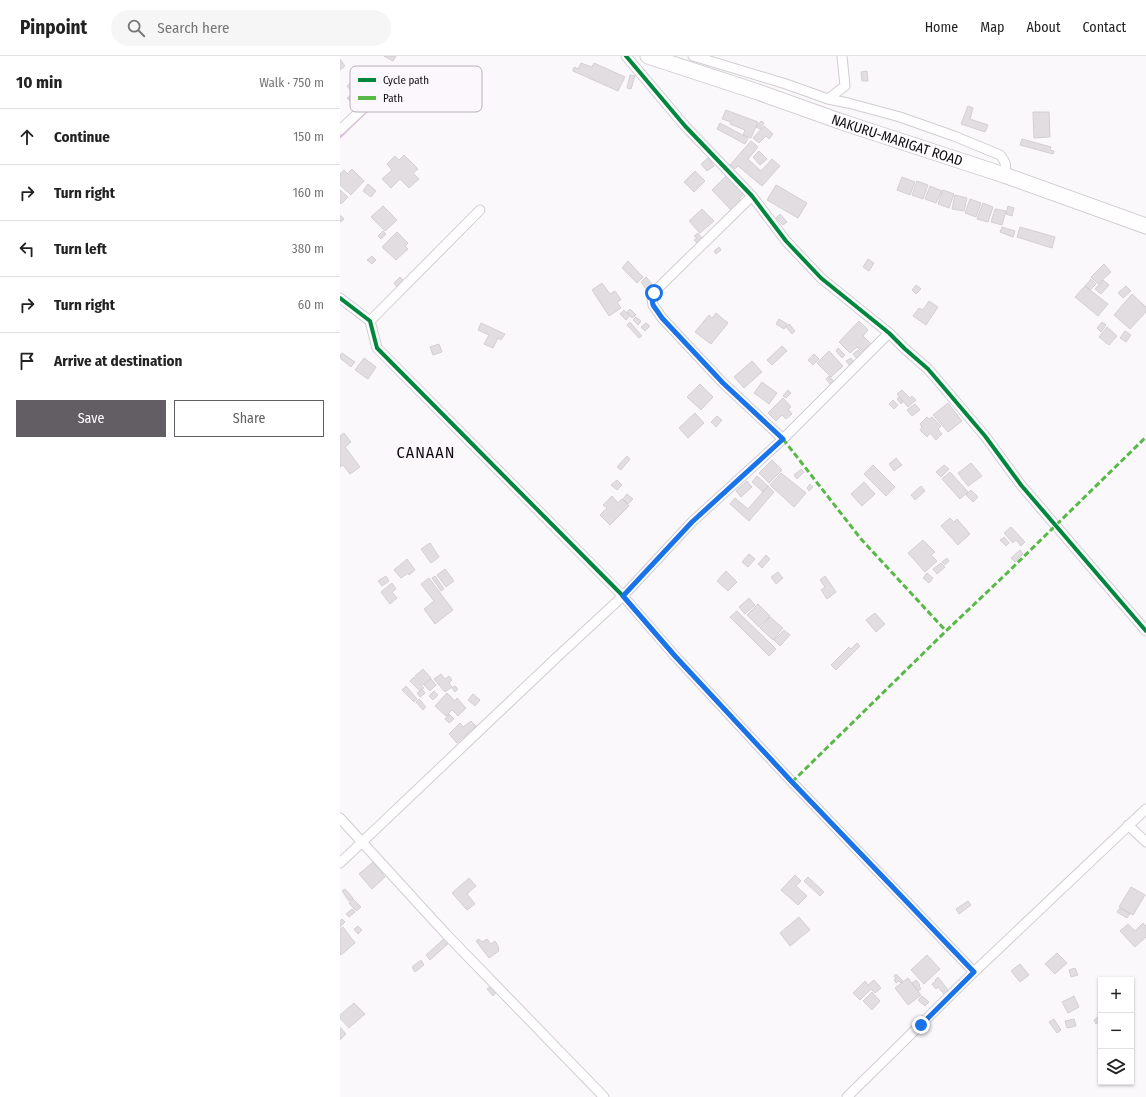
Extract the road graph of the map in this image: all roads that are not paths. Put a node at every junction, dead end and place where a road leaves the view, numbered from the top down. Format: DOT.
graph roads {
  1 [pos="626,56"];
  2 [pos="648,56"];
  3 [pos="693,56"];
  4 [pos="842,56"];
  5 [pos="845,86"];
  6 [pos="828,99"];
  7 [pos="848,103"];
  8 [pos="358,112"];
  9 [pos="341,127"];
  10 [pos="1004,175"];
  11 [pos="752,196"];
  12 [pos="480,210"];
  13 [pos="1146,226"];
  14 [pos="340,298"];
  15 [pos="370,321"];
  16 [pos="890,333"];
  17 [pos="783,439"];
  18 [pos="623,596"];
  19 [pos="1146,631"];
  20 [pos="1146,808"];
  21 [pos="340,818"];
  22 [pos="1128,825"];
  23 [pos="362,841"];
  24 [pos="1146,842"];
  25 [pos="340,863"];
  26 [pos="974,972"];
  27 [pos="604,1097"];
  28 [pos="847,1097"];
  1 -- 11 [label="street"];
  2 -- 10 [label="main road, NAKURU-MARIGAT ROAD"];
  3 -- 6 [label="street"];
  4 -- 5 [label="street"];
  5 -- 6 [label="street"];
  5 -- 7 [label="street"];
  6 -- 7 [label="street"];
  7 -- 10 [label="street"];
  8 -- 9 [label="street"];
  10 -- 13 [label="main road, NAKURU-MARIGAT ROAD"];
  11 -- 16 [label="street"];
  11 -- 17 [label="street"];
  12 -- 15 [label="street"];
  14 -- 15 [label="street"];
  15 -- 18 [label="street"];
  16 -- 17 [label="street"];
  16 -- 19 [label="street"];
  17 -- 18 [label="street"];
  18 -- 23 [label="street"];
  18 -- 26 [label="street"];
  20 -- 22 [label="street"];
  21 -- 23 [label="street"];
  22 -- 24 [label="street"];
  22 -- 26 [label="street"];
  23 -- 25 [label="street"];
  23 -- 27 [label="street"];
  26 -- 28 [label="street"];
}
